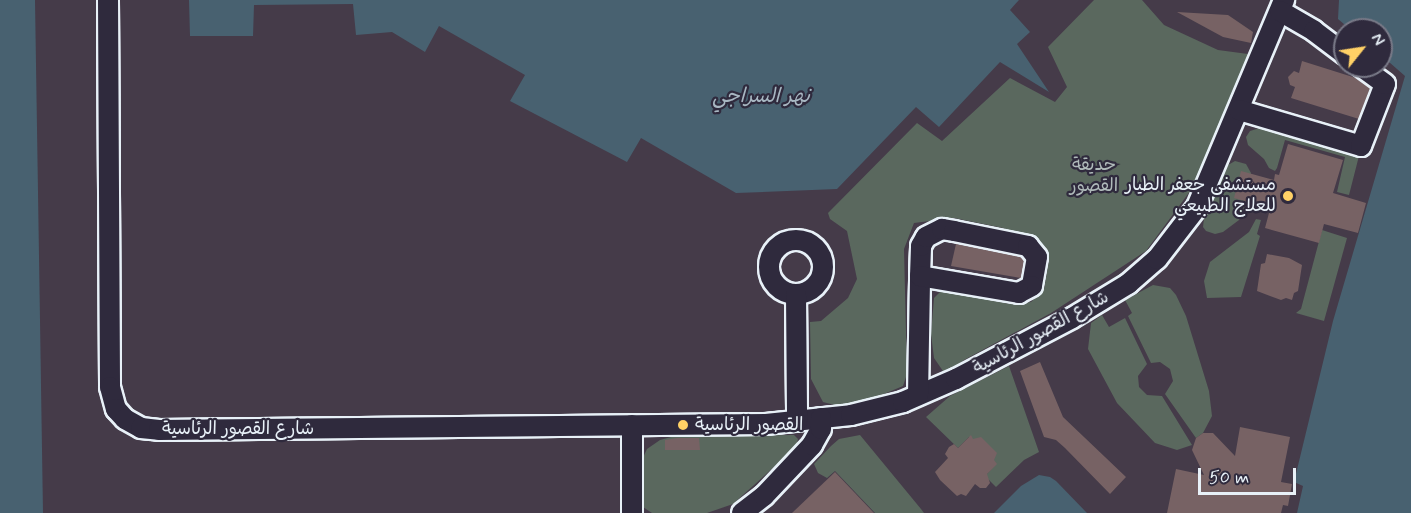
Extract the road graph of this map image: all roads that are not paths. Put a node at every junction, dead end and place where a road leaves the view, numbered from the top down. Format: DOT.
graph roads {
  1 [pos="108,0"];
  2 [pos="1282,6"];
  3 [pos="1333,45"];
  4 [pos="1377,78"];
  5 [pos="1239,110"];
  6 [pos="920,276"];
  7 [pos="796,295"];
  8 [pos="918,396"];
  9 [pos="821,418"];
  10 [pos="797,421"];
  11 [pos="632,425"];
  12 [pos="632,513"];
  13 [pos="742,513"];
  1 -- 11 [label="street, شارع القصور الرئاسية"];
  2 -- 3 [label="street"];
  2 -- 5 [label="street, شارع القصور الرئاسية"];
  4 -- 5 [label="street"];
  5 -- 8 [label="street, شارع القصور الرئاسية"];
  6 -- 6 [label="street"];
  6 -- 8 [label="street"];
  7 -- 10 [label="street"];
  8 -- 9 [label="street, شارع القصور الرئاسية"];
  9 -- 10 [label="street, شارع القصور الرئاسية"];
  9 -- 13 [label="street"];
  10 -- 11 [label="street, شارع القصور الرئاسية"];
  11 -- 12 [label="street"];
}
